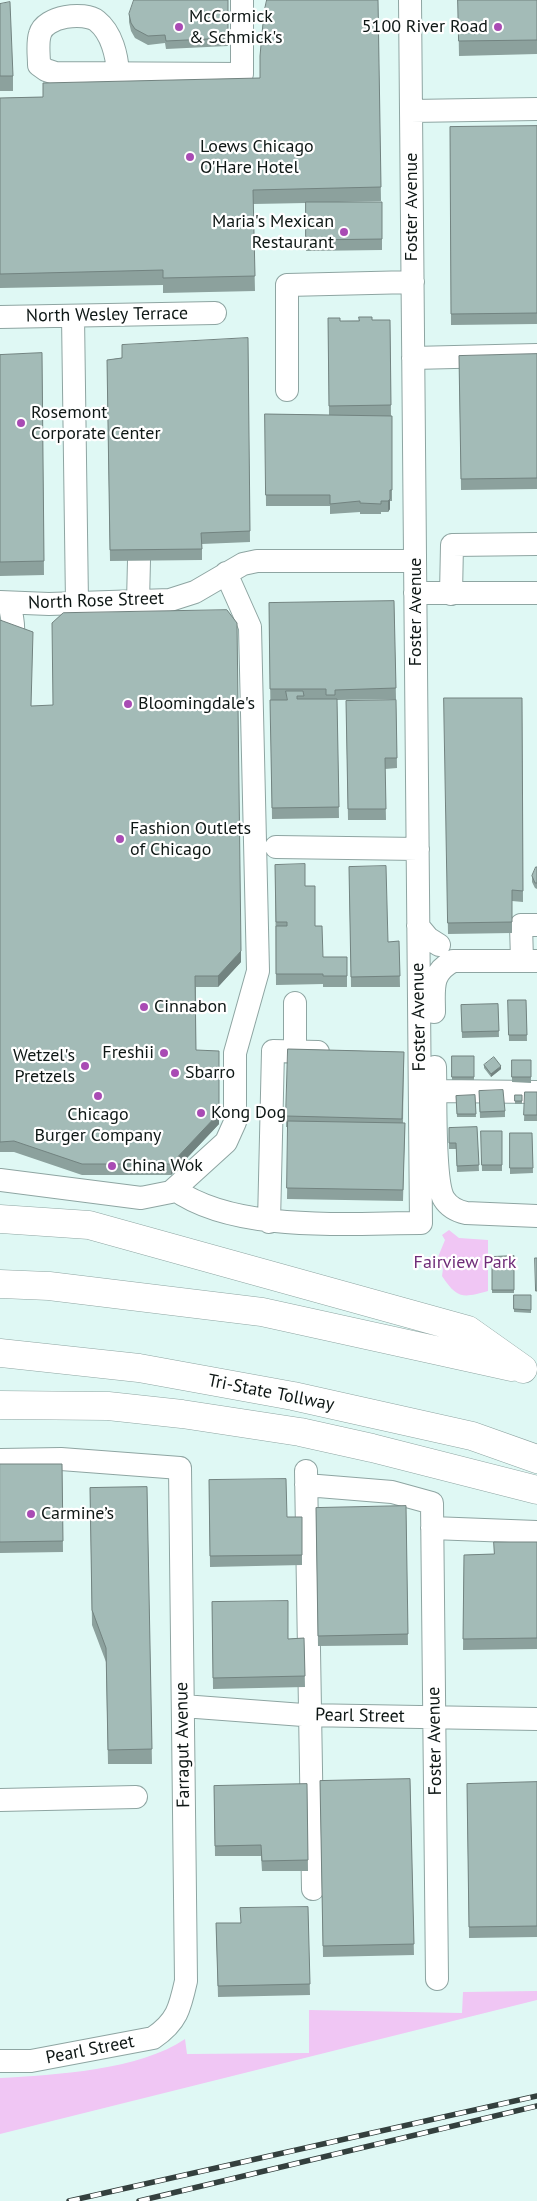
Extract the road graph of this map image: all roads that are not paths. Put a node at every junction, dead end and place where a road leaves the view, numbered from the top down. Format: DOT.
graph roads {
  1 [pos="242,0"];
  2 [pos="410,0"];
  3 [pos="74,9"];
  4 [pos="118,66"];
  5 [pos="537,109"];
  6 [pos="411,111"];
  7 [pos="413,282"];
  8 [pos="215,313"];
  9 [pos="73,316"];
  10 [pos="0,317"];
  11 [pos="537,356"];
  12 [pos="413,358"];
  13 [pos="288,390"];
  14 [pos="537,544"];
  15 [pos="138,560"];
  16 [pos="415,561"];
  17 [pos="226,573"];
  18 [pos="415,593"];
  19 [pos="537,593"];
  20 [pos="451,594"];
  21 [pos="138,602"];
  22 [pos="77,603"];
  23 [pos="3,604"];
  24 [pos="276,847"];
  25 [pos="418,849"];
  26 [pos="537,925"];
  27 [pos="418,926"];
  28 [pos="439,945"];
  29 [pos="529,960"];
  30 [pos="295,1003"];
  31 [pos="294,1051"];
  32 [pos="343,1052"];
  33 [pos="436,1091"];
  34 [pos="537,1092"];
  35 [pos="0,1180"];
  36 [pos="174,1189"];
  37 [pos="537,1216"];
  38 [pos="0,1219"];
  39 [pos="269,1222"];
  40 [pos="0,1284"];
  41 [pos="0,1353"];
  42 [pos="530,1372"];
  43 [pos="0,1405"];
  44 [pos="537,1459"];
  45 [pos="0,1460"];
  46 [pos="537,1490"];
  47 [pos="432,1528"];
  48 [pos="537,1532"];
  49 [pos="183,1706"];
  50 [pos="311,1715"];
  51 [pos="436,1718"];
  52 [pos="537,1719"];
  53 [pos="136,1797"];
  54 [pos="0,1800"];
  55 [pos="313,1890"];
  56 [pos="437,1979"];
  57 [pos="174,2020"];
  58 [pos="0,2061"];
  1 -- 4 [label="street"];
  2 -- 6 [label="street, Foster Avenue"];
  3 -- 4 [label="street"];
  3 -- 4 [label="street"];
  5 -- 6 [label="street"];
  6 -- 7 [label="street, Foster Avenue"];
  7 -- 12 [label="street, Foster Avenue"];
  7 -- 13 [label="street"];
  8 -- 9 [label="street, North Wesley Terrace"];
  9 -- 10 [label="street, North Wesley Terrace"];
  9 -- 22 [label="street"];
  11 -- 12 [label="street"];
  12 -- 16 [label="street, Foster Avenue"];
  14 -- 20 [label="street"];
  15 -- 21 [label="street"];
  16 -- 17 [label="street, North Rose Street"];
  16 -- 18 [label="street, Foster Avenue"];
  17 -- 21 [label="street, North Rose Street"];
  17 -- 36 [label="street"];
  18 -- 20 [label="street"];
  18 -- 25 [label="street, Foster Avenue"];
  19 -- 20 [label="street"];
  21 -- 22 [label="street, North Rose Street"];
  22 -- 23 [label="street, North Rose Street"];
  24 -- 25 [label="street"];
  25 -- 27 [label="street, Foster Avenue"];
  26 -- 29 [label="street"];
  27 -- 28 [label="street"];
  27 -- 39 [label="street, Foster Avenue"];
  29 -- 33 [label="street, Foster Avenue"];
  30 -- 31 [label="street"];
  31 -- 32 [label="street"];
  31 -- 39 [label="street"];
  33 -- 34 [label="street"];
  33 -- 37 [label="street, Foster Avenue"];
  35 -- 36 [label="street"];
  36 -- 39 [label="street"];
  38 -- 42 [label="highway"];
  40 -- 42 [label="highway"];
  41 -- 44 [label="highway, Tri-State Tollway"];
  43 -- 46 [label="highway"];
  45 -- 49 [label="street, Farragut Avenue"];
  47 -- 48 [label="street"];
  47 -- 50 [label="street, Foster Avenue"];
  47 -- 51 [label="street, Foster Avenue"];
  49 -- 50 [label="street, Pearl Street"];
  49 -- 57 [label="street, Farragut Avenue"];
  50 -- 51 [label="street, Pearl Street"];
  50 -- 55 [label="street"];
  51 -- 52 [label="street, Pearl Street"];
  51 -- 56 [label="street, Foster Avenue"];
  53 -- 54 [label="street"];
  57 -- 58 [label="street, Pearl Street"];
}
